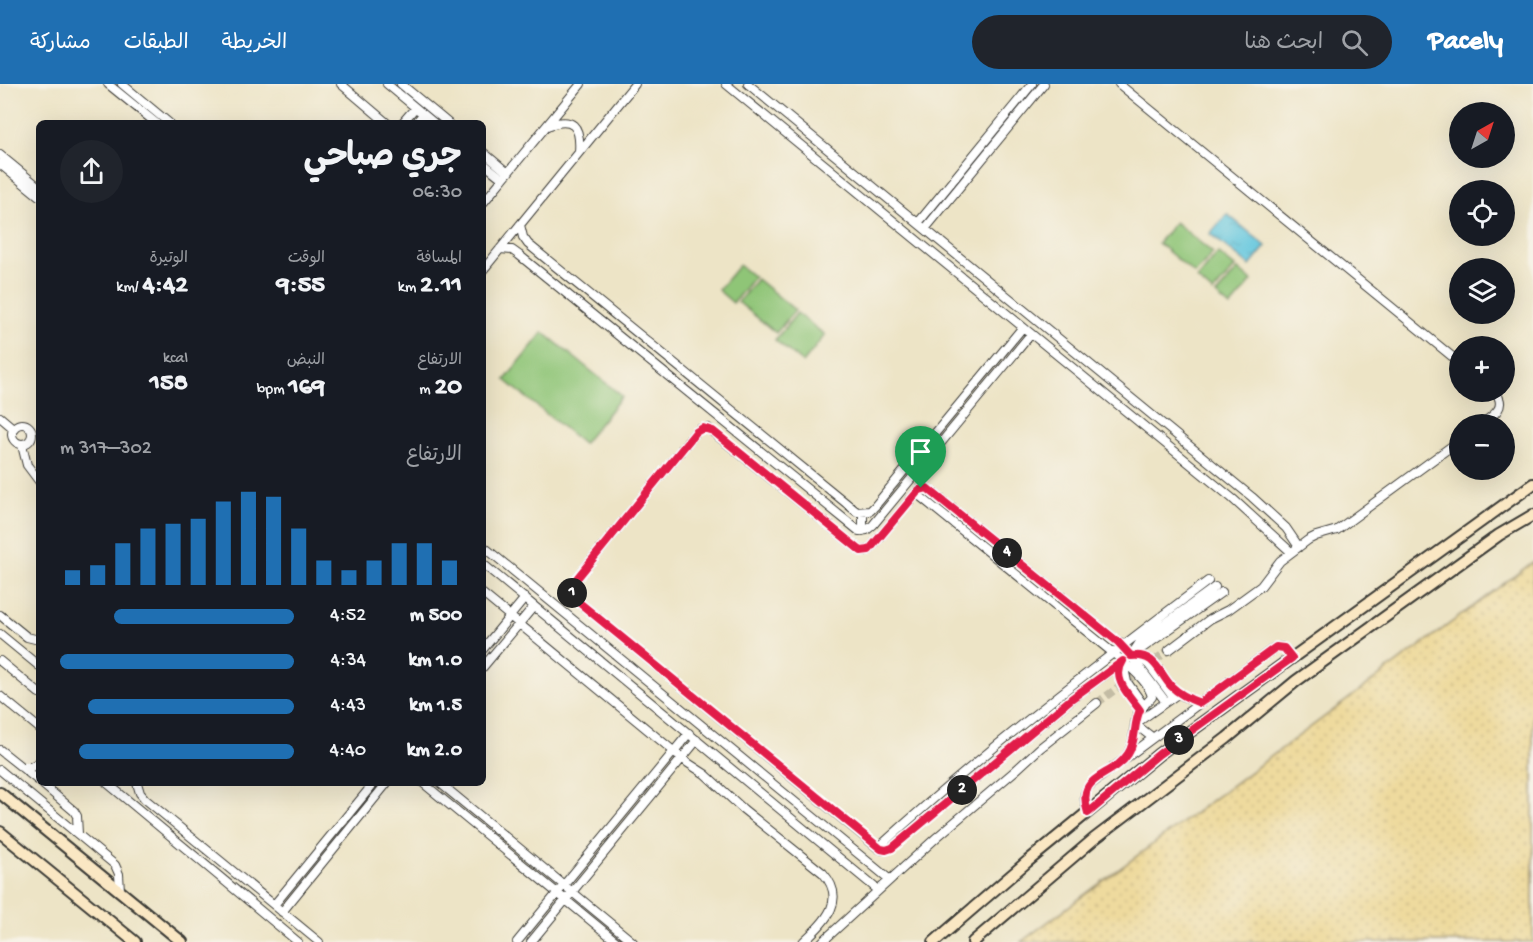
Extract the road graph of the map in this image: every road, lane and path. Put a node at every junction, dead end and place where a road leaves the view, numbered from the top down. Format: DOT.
graph roads {
  1 [pos="108,84"];
  2 [pos="122,84"];
  3 [pos="340,84"];
  4 [pos="387,84"];
  5 [pos="401,84"];
  6 [pos="581,84"];
  7 [pos="635,84"];
  8 [pos="726,84"];
  9 [pos="748,84"];
  10 [pos="1032,84"];
  11 [pos="1044,84"];
  12 [pos="1119,84"];
  13 [pos="416,108"];
  14 [pos="778,108"];
  15 [pos="423,114"];
  16 [pos="769,119"];
  17 [pos="152,120"];
  18 [pos="165,120"];
  19 [pos="383,120"];
  20 [pos="405,120"];
  21 [pos="418,120"];
  22 [pos="430,120"];
  23 [pos="444,120"];
  24 [pos="546,127"];
  25 [pos="579,153"];
  26 [pos="0,155"];
  27 [pos="486,155"];
  28 [pos="0,164"];
  29 [pos="486,165"];
  30 [pos="505,176"];
  31 [pos="36,185"];
  32 [pos="36,194"];
  33 [pos="486,199"];
  34 [pos="918,223"];
  35 [pos="520,225"];
  36 [pos="925,229"];
  37 [pos="500,249"];
  38 [pos="486,266"];
  39 [pos="992,284"];
  40 [pos="588,292"];
  41 [pos="983,295"];
  42 [pos="579,303"];
  43 [pos="1023,327"];
  44 [pos="1031,334"];
  45 [pos="1449,354"];
  46 [pos="1105,377"];
  47 [pos="1096,388"];
  48 [pos="0,417"];
  49 [pos="13,428"];
  50 [pos="22,445"];
  51 [pos="1449,448"];
  52 [pos="36,477"];
  53 [pos="1533,484"];
  54 [pos="916,493"];
  55 [pos="834,494"];
  56 [pos="825,506"];
  57 [pos="1262,506"];
  58 [pos="862,513"];
  59 [pos="1533,515"];
  60 [pos="1253,517"];
  61 [pos="863,531"];
  62 [pos="1299,546"];
  63 [pos="486,548"];
  64 [pos="1291,552"];
  65 [pos="486,566"];
  66 [pos="1208,580"];
  67 [pos="1219,589"];
  68 [pos="486,596"];
  69 [pos="525,598"];
  70 [pos="534,606"];
  71 [pos="0,615"];
  72 [pos="510,616"];
  73 [pos="519,624"];
  74 [pos="0,634"];
  75 [pos="36,639"];
  76 [pos="486,645"];
  77 [pos="1122,646"];
  78 [pos="610,650"];
  79 [pos="1169,650"];
  80 [pos="1113,654"];
  81 [pos="1131,656"];
  82 [pos="1292,658"];
  83 [pos="0,661"];
  84 [pos="602,661"];
  85 [pos="1123,661"];
  86 [pos="486,663"];
  87 [pos="36,664"];
  88 [pos="1096,666"];
  89 [pos="1102,676"];
  90 [pos="36,691"];
  91 [pos="0,696"];
  92 [pos="1172,697"];
  93 [pos="1097,703"];
  94 [pos="1200,703"];
  95 [pos="1142,708"];
  96 [pos="1135,724"];
  97 [pos="36,726"];
  98 [pos="689,733"];
  99 [pos="1153,738"];
  100 [pos="697,740"];
  101 [pos="0,750"];
  102 [pos="674,751"];
  103 [pos="1126,757"];
  104 [pos="682,758"];
  105 [pos="36,764"];
  106 [pos="21,767"];
  107 [pos="0,770"];
  108 [pos="36,779"];
  109 [pos="50,786"];
  110 [pos="111,786"];
  111 [pos="138,786"];
  112 [pos="372,786"];
  113 [pos="385,786"];
  114 [pos="427,786"];
  115 [pos="444,786"];
  116 [pos="0,793"];
  117 [pos="927,803"];
  118 [pos="798,805"];
  119 [pos="934,813"];
  120 [pos="1088,813"];
  121 [pos="790,816"];
  122 [pos="0,832"];
  123 [pos="78,834"];
  124 [pos="326,842"];
  125 [pos="878,848"];
  126 [pos="333,849"];
  127 [pos="889,879"];
  128 [pos="564,885"];
  129 [pos="878,890"];
  130 [pos="120,891"];
  131 [pos="572,892"];
  132 [pos="557,893"];
  133 [pos="566,900"];
  134 [pos="274,905"];
  135 [pos="282,912"];
  136 [pos="135,942"];
  137 [pos="182,942"];
  138 [pos="298,942"];
  139 [pos="319,942"];
  140 [pos="517,942"];
  141 [pos="531,942"];
  142 [pos="617,942"];
  143 [pos="633,942"];
  144 [pos="803,942"];
  145 [pos="822,942"];
  146 [pos="933,942"];
  147 [pos="973,942"];
  1 -- 17 [label="street"];
  2 -- 18 [label="street"];
  3 -- 19 [label="street"];
  4 -- 13 [label="street"];
  5 -- 23 [label="street"];
  6 -- 24 [label="street"];
  7 -- 25 [label="street"];
  8 -- 16 [label="street"];
  9 -- 14 [label="street"];
  10 -- 34 [label="street"];
  11 -- 36 [label="street"];
  12 -- 45 [label="street"];
  13 -- 15 [label="street"];
  13 -- 20 [label="street"];
  14 -- 16 [label="street"];
  14 -- 34 [label="street"];
  15 -- 21 [label="street"];
  15 -- 22 [label="street"];
  16 -- 41 [label="street"];
  24 -- 25 [label="street"];
  24 -- 30 [label="street"];
  25 -- 35 [label="street"];
  26 -- 31 [label="street"];
  27 -- 30 [label="street"];
  28 -- 32 [label="street"];
  29 -- 30 [label="street"];
  30 -- 33 [label="street"];
  34 -- 36 [label="street"];
  35 -- 37 [label="street"];
  35 -- 40 [label="street"];
  36 -- 39 [label="street"];
  37 -- 38 [label="street"];
  37 -- 42 [label="street"];
  39 -- 41 [label="street"];
  39 -- 46 [label="street"];
  40 -- 42 [label="street"];
  40 -- 55 [label="street"];
  41 -- 43 [label="street"];
  42 -- 56 [label="street"];
  43 -- 44 [label="street"];
  43 -- 58 [label="street"];
  44 -- 47 [label="street"];
  44 -- 61 [label="street"];
  46 -- 47 [label="street"];
  46 -- 57 [label="street"];
  47 -- 60 [label="street"];
  48 -- 49 [label="street"];
  49 -- 50 [label="street"];
  49 -- 50 [label="street"];
  50 -- 52 [label="street"];
  51 -- 62 [label="street"];
  53 -- 82 [label="main road"];
  54 -- 77 [label="street"];
  54 -- 80 [label="street"];
  54 -- 125 [label="street"];
  55 -- 56 [label="street"];
  55 -- 58 [label="street"];
  56 -- 61 [label="street"];
  57 -- 60 [label="street"];
  57 -- 62 [label="street"];
  58 -- 61 [label="street"];
  59 -- 147 [label="main road"];
  60 -- 64 [label="street"];
  62 -- 64 [label="street"];
  63 -- 78 [label="street"];
  64 -- 79 [label="street"];
  65 -- 69 [label="street"];
  66 -- 77 [label="street"];
  67 -- 81 [label="street"];
  68 -- 72 [label="street"];
  69 -- 70 [label="street"];
  69 -- 72 [label="street"];
  70 -- 73 [label="street"];
  70 -- 84 [label="street"];
  71 -- 75 [label="street"];
  72 -- 73 [label="street"];
  72 -- 76 [label="street"];
  73 -- 86 [label="street"];
  73 -- 102 [label="street"];
  74 -- 87 [label="street"];
  77 -- 80 [label="street"];
  77 -- 81 [label="street"];
  78 -- 84 [label="street"];
  78 -- 118 [label="street"];
  80 -- 85 [label="street"];
  80 -- 88 [label="street"];
  81 -- 85 [label="street"];
  81 -- 92 [label="street"];
  81 -- 92 [label="street"];
  82 -- 94 [label="street"];
  82 -- 120 [label="main road"];
  83 -- 90 [label="street"];
  84 -- 98 [label="street"];
  85 -- 89 [label="street"];
  85 -- 95 [label="street"];
  85 -- 95 [label="street"];
  88 -- 89 [label="street"];
  88 -- 117 [label="street"];
  89 -- 119 [label="street"];
  91 -- 97 [label="street"];
  92 -- 94 [label="street"];
  92 -- 96 [label="street"];
  93 -- 127 [label="street"];
  94 -- 99 [label="street"];
  95 -- 96 [label="street"];
  96 -- 99 [label="street"];
  96 -- 103 [label="street"];
  98 -- 100 [label="street"];
  98 -- 102 [label="street"];
  99 -- 103 [label="street"];
  100 -- 104 [label="street"];
  100 -- 121 [label="street"];
  101 -- 106 [label="street"];
  102 -- 104 [label="street"];
  102 -- 128 [label="street"];
  103 -- 120 [label="street"];
  104 -- 131 [label="street"];
  104 -- 144 [label="street"];
  105 -- 106 [label="street"];
  106 -- 108 [label="street"];
  107 -- 123 [label="street"];
  109 -- 123 [label="street"];
  110 -- 138 [label="street"];
  111 -- 134 [label="street"];
  112 -- 124 [label="street"];
  113 -- 126 [label="street"];
  114 -- 132 [label="street"];
  115 -- 128 [label="street"];
  116 -- 130 [label="main road"];
  117 -- 119 [label="street"];
  117 -- 125 [label="street"];
  118 -- 121 [label="street"];
  118 -- 127 [label="street"];
  119 -- 125 [label="street"];
  120 -- 146 [label="main road"];
  121 -- 129 [label="street"];
  122 -- 136 [label="main road"];
  123 -- 130 [label="street"];
  124 -- 126 [label="street"];
  124 -- 134 [label="street"];
  126 -- 135 [label="street"];
  127 -- 129 [label="street"];
  128 -- 131 [label="street"];
  128 -- 132 [label="street"];
  129 -- 145 [label="street"];
  130 -- 137 [label="main road"];
  131 -- 133 [label="street"];
  131 -- 143 [label="street"];
  132 -- 133 [label="street"];
  132 -- 140 [label="street"];
  133 -- 141 [label="street"];
  133 -- 142 [label="street"];
  134 -- 135 [label="street"];
  135 -- 139 [label="street"];
}
